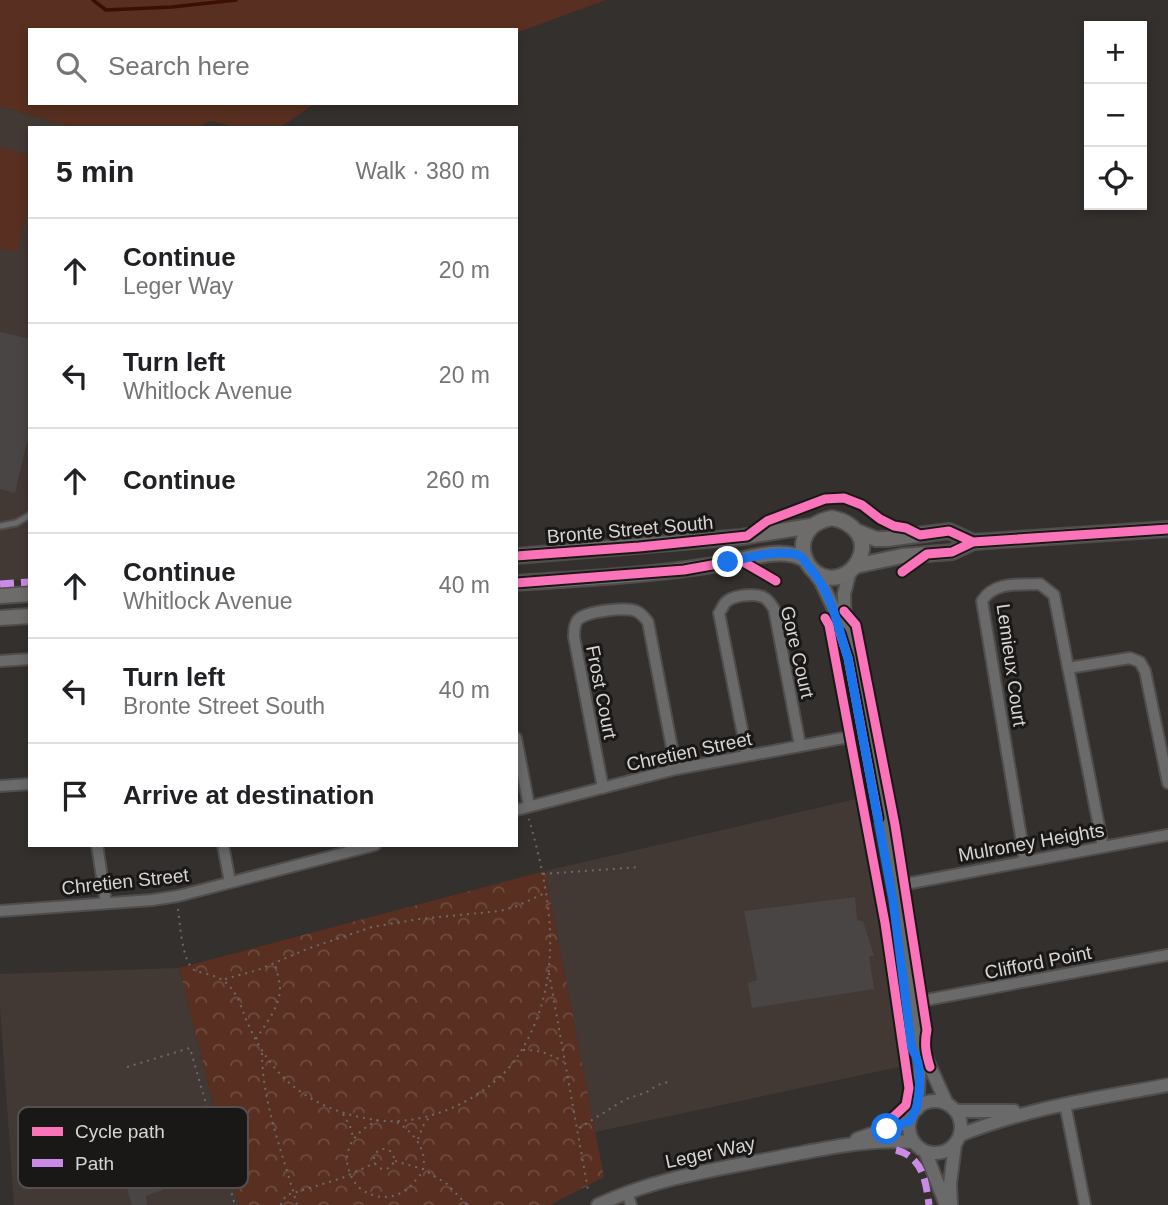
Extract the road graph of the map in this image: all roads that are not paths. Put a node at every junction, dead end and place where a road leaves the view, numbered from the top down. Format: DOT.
graph roads {
  1 [pos="28,516"];
  2 [pos="0,526"];
  3 [pos="811,526"];
  4 [pos="1168,529"];
  5 [pos="856,531"];
  6 [pos="972,542"];
  7 [pos="518,556"];
  8 [pos="804,559"];
  9 [pos="853,568"];
  10 [pos="813,571"];
  11 [pos="518,583"];
  12 [pos="28,594"];
  13 [pos="0,596"];
  14 [pos="28,616"];
  15 [pos="0,618"];
  16 [pos="845,631"];
  17 [pos="28,659"];
  18 [pos="0,661"];
  19 [pos="1068,668"];
  20 [pos="870,733"];
  21 [pos="800,745"];
  22 [pos="518,748"];
  23 [pos="747,755"];
  24 [pos="676,769"];
  25 [pos="1168,783"];
  26 [pos="28,784"];
  27 [pos="0,786"];
  28 [pos="603,788"];
  29 [pos="529,806"];
  30 [pos="518,809"];
  31 [pos="1168,835"];
  32 [pos="97,847"];
  33 [pos="223,847"];
  34 [pos="1103,847"];
  35 [pos="344,849"];
  36 [pos="1025,861"];
  37 [pos="230,882"];
  38 [pos="900,885"];
  39 [pos="106,903"];
  40 [pos="0,911"];
  41 [pos="1168,955"];
  42 [pos="915,1002"];
  43 [pos="921,1046"];
  44 [pos="1168,1085"];
  45 [pos="1065,1104"];
  46 [pos="952,1107"];
  47 [pos="916,1109"];
  48 [pos="1032,1110"];
  49 [pos="910,1121"];
  50 [pos="957,1139"];
  51 [pos="914,1142"];
  52 [pos="834,1147"];
  53 [pos="925,1151"];
  54 [pos="629,1199"];
  55 [pos="598,1205"];
  56 [pos="949,1205"];
  57 [pos="1085,1205"];
  1 -- 2 [label="lane"];
  3 -- 5 [label="main road"];
  3 -- 7 [label="main road, Bronte Street South"];
  3 -- 8 [label="main road"];
  4 -- 6 [label="main road"];
  5 -- 6 [label="main road"];
  5 -- 9 [label="main road"];
  6 -- 9 [label="main road"];
  8 -- 10 [label="main road"];
  8 -- 11 [label="main road"];
  9 -- 10 [label="main road"];
  9 -- 16 [label="street"];
  10 -- 16 [label="street"];
  12 -- 13 [label="main road"];
  14 -- 15 [label="main road"];
  16 -- 20 [label="street"];
  17 -- 18 [label="street"];
  19 -- 25 [label="street"];
  19 -- 34 [label="street, Lemieux Court"];
  19 -- 36 [label="street, Lemieux Court"];
  20 -- 21 [label="street, Chretien Street"];
  20 -- 38 [label="street"];
  21 -- 23 [label="street, Chretien Street"];
  21 -- 23 [label="street, Gore Court"];
  22 -- 29 [label="street"];
  23 -- 24 [label="street, Chretien Street"];
  24 -- 28 [label="street, Chretien Street"];
  24 -- 28 [label="street, Frost Court"];
  26 -- 27 [label="street"];
  28 -- 29 [label="street, Chretien Street"];
  29 -- 30 [label="street, Chretien Street"];
  31 -- 34 [label="street, Mulroney Heights"];
  32 -- 39 [label="street"];
  33 -- 37 [label="street"];
  34 -- 36 [label="street, Mulroney Heights"];
  35 -- 37 [label="street, Chretien Street"];
  36 -- 38 [label="street, Mulroney Heights"];
  37 -- 39 [label="street, Chretien Street"];
  38 -- 42 [label="street"];
  39 -- 40 [label="street, Chretien Street"];
  41 -- 42 [label="street, Clifford Point"];
  42 -- 43 [label="street"];
  43 -- 46 [label="street"];
  43 -- 47 [label="street"];
  44 -- 45 [label="street"];
  45 -- 48 [label="street"];
  45 -- 57 [label="street"];
  46 -- 47 [label="street"];
  46 -- 48 [label="street"];
  46 -- 50 [label="street"];
  47 -- 49 [label="street"];
  48 -- 50 [label="street"];
  49 -- 51 [label="street"];
  49 -- 52 [label="street, Leger Way"];
  50 -- 53 [label="street"];
  50 -- 56 [label="street"];
  51 -- 52 [label="street, Leger Way"];
  51 -- 53 [label="street"];
  52 -- 54 [label="street, Leger Way"];
  53 -- 56 [label="street"];
  54 -- 55 [label="street, Leger Way"];
}
